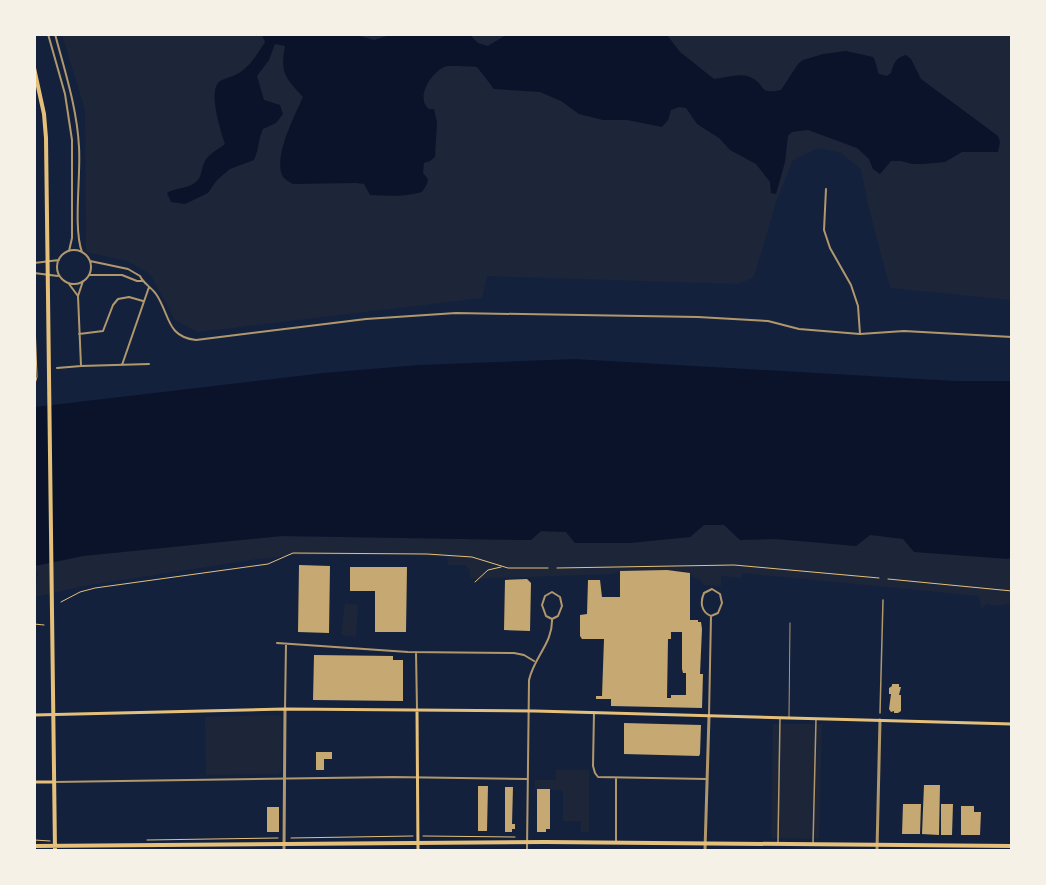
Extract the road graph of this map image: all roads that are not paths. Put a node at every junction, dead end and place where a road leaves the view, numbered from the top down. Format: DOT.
graph roads {
  1 [pos="48,34"];
  2 [pos="55,34"];
  3 [pos="34,68"];
  4 [pos="826,189"];
  5 [pos="69,251"];
  6 [pos="82,252"];
  7 [pos="59,260"];
  8 [pos="90,261"];
  9 [pos="34,263"];
  10 [pos="34,273"];
  11 [pos="60,276"];
  12 [pos="88,276"];
  13 [pos="83,281"];
  14 [pos="142,281"];
  15 [pos="67,282"];
  16 [pos="149,286"];
  17 [pos="78,296"];
  18 [pos="143,301"];
  19 [pos="79,334"];
  20 [pos="860,334"];
  21 [pos="1011,337"];
  22 [pos="149,364"];
  23 [pos="122,365"];
  24 [pos="81,366"];
  25 [pos="57,368"];
  26 [pos="884,600"];
  27 [pos="711,616"];
  28 [pos="552,619"];
  29 [pos="790,623"];
  30 [pos="277,644"];
  31 [pos="286,644"];
  32 [pos="416,652"];
  33 [pos="534,661"];
  34 [pos="285,709"];
  35 [pos="417,711"];
  36 [pos="529,711"];
  37 [pos="594,712"];
  38 [pos="880,713"];
  39 [pos="34,715"];
  40 [pos="52,715"];
  41 [pos="709,716"];
  42 [pos="780,717"];
  43 [pos="789,717"];
  44 [pos="816,718"];
  45 [pos="880,720"];
  46 [pos="1011,724"];
  47 [pos="418,777"];
  48 [pos="616,778"];
  49 [pos="286,779"];
  50 [pos="528,779"];
  51 [pos="707,779"];
  52 [pos="34,782"];
  53 [pos="54,782"];
  54 [pos="527,842"];
  55 [pos="616,842"];
  56 [pos="418,843"];
  57 [pos="705,843"];
  58 [pos="285,844"];
  59 [pos="778,844"];
  60 [pos="813,844"];
  61 [pos="877,845"];
  62 [pos="34,846"];
  63 [pos="1011,846"];
  64 [pos="55,848"];
  65 [pos="182,848"];
  66 [pos="284,850"];
  67 [pos="418,850"];
  68 [pos="527,850"];
  69 [pos="705,850"];
  70 [pos="877,850"];
  1 -- 5 [label="street"];
  2 -- 6 [label="street"];
  3 -- 40 [label="main road"];
  4 -- 20 [label="street"];
  5 -- 6 [label="street"];
  5 -- 7 [label="street"];
  6 -- 8 [label="street"];
  7 -- 9 [label="street"];
  7 -- 11 [label="street"];
  8 -- 12 [label="street"];
  8 -- 14 [label="street"];
  10 -- 11 [label="street"];
  11 -- 15 [label="street"];
  12 -- 13 [label="street"];
  12 -- 14 [label="street"];
  13 -- 15 [label="street"];
  13 -- 17 [label="street"];
  14 -- 16 [label="street"];
  15 -- 17 [label="street"];
  16 -- 18 [label="street"];
  16 -- 20 [label="street"];
  17 -- 19 [label="street"];
  18 -- 19 [label="street"];
  18 -- 23 [label="street"];
  19 -- 24 [label="street"];
  20 -- 21 [label="street"];
  22 -- 23 [label="street"];
  23 -- 24 [label="street"];
  24 -- 25 [label="street"];
  26 -- 38 [label="street"];
  27 -- 27 [label="street"];
  27 -- 41 [label="street"];
  28 -- 28 [label="street"];
  28 -- 33 [label="street"];
  29 -- 43 [label="lane"];
  30 -- 31 [label="street"];
  31 -- 32 [label="street"];
  31 -- 34 [label="street"];
  32 -- 33 [label="street"];
  32 -- 35 [label="street"];
  33 -- 36 [label="street"];
  34 -- 35 [label="main road"];
  34 -- 40 [label="main road"];
  34 -- 49 [label="street"];
  35 -- 36 [label="main road"];
  35 -- 47 [label="main road"];
  36 -- 37 [label="main road"];
  36 -- 50 [label="street"];
  37 -- 41 [label="main road"];
  37 -- 48 [label="street"];
  39 -- 40 [label="main road"];
  40 -- 53 [label="main road"];
  41 -- 42 [label="main road"];
  41 -- 51 [label="street"];
  42 -- 43 [label="main road"];
  42 -- 59 [label="street"];
  43 -- 44 [label="main road"];
  44 -- 45 [label="main road"];
  44 -- 60 [label="street"];
  45 -- 46 [label="main road"];
  45 -- 61 [label="street"];
  47 -- 49 [label="street"];
  47 -- 50 [label="street"];
  47 -- 56 [label="main road"];
  48 -- 51 [label="street"];
  48 -- 55 [label="street"];
  49 -- 53 [label="street"];
  49 -- 58 [label="street"];
  50 -- 54 [label="street"];
  51 -- 57 [label="street"];
  52 -- 53 [label="main road"];
  53 -- 64 [label="main road"];
  54 -- 55 [label="main road"];
  54 -- 56 [label="main road"];
  54 -- 68 [label="street"];
  55 -- 57 [label="main road"];
  56 -- 58 [label="main road"];
  56 -- 67 [label="main road"];
  57 -- 59 [label="main road"];
  57 -- 69 [label="street"];
  58 -- 65 [label="main road"];
  58 -- 66 [label="street"];
  59 -- 60 [label="main road"];
  60 -- 61 [label="main road"];
  61 -- 63 [label="main road"];
  61 -- 70 [label="street"];
  62 -- 64 [label="main road"];
  64 -- 65 [label="main road"];
}
